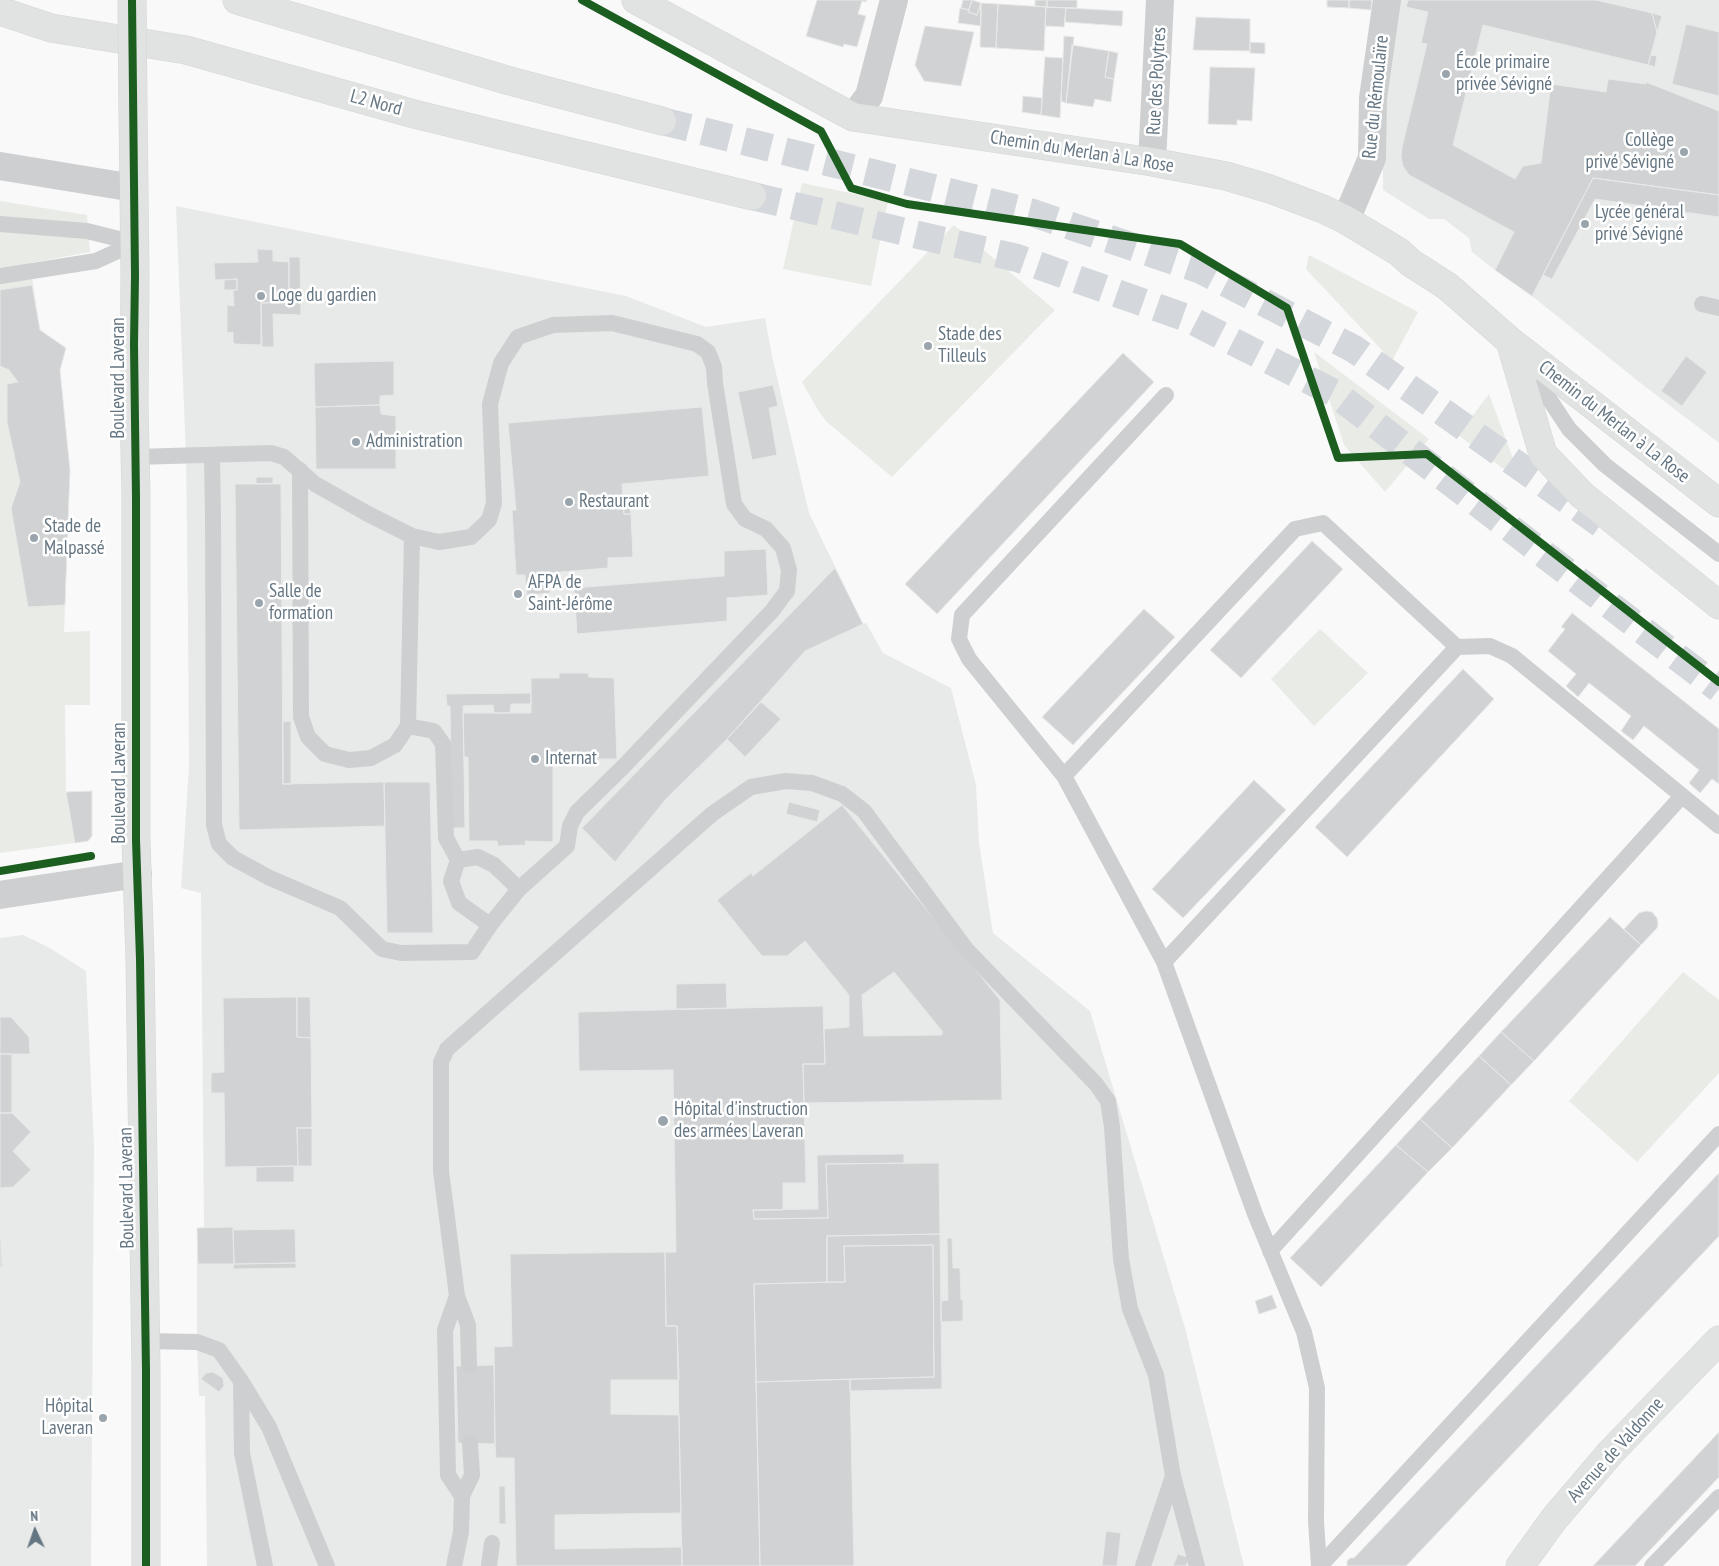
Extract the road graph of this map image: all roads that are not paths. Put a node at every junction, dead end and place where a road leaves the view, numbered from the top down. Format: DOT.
graph roads {
  1 [pos="132,0"];
  2 [pos="238,0"];
  3 [pos="636,0"];
  4 [pos="894,0"];
  5 [pos="1160,0"];
  6 [pos="1387,0"];
  7 [pos="260,4"];
  8 [pos="0,11"];
  9 [pos="0,15"];
  10 [pos="51,28"];
  11 [pos="853,117"];
  12 [pos="662,121"];
  13 [pos="1152,162"];
  14 [pos="0,166"];
  15 [pos="134,188"];
  16 [pos="752,196"];
  17 [pos="1346,220"];
  18 [pos="0,224"];
  19 [pos="135,243"];
  20 [pos="0,276"];
  21 [pos="1702,304"];
  22 [pos="1719,308"];
  23 [pos="1510,340"];
  24 [pos="1166,395"];
  25 [pos="212,456"];
  26 [pos="136,457"];
  27 [pos="300,470"];
  28 [pos="1719,504"];
  29 [pos="412,536"];
  30 [pos="1719,554"];
  31 [pos="1719,606"];
  32 [pos="1457,647"];
  33 [pos="408,726"];
  34 [pos="1064,776"];
  35 [pos="1682,796"];
  36 [pos="1719,826"];
  37 [pos="458,860"];
  38 [pos="138,874"];
  39 [pos="519,888"];
  40 [pos="0,895"];
  41 [pos="490,925"];
  42 [pos="1164,962"];
  43 [pos="1719,1134"];
  44 [pos="1270,1251"];
  45 [pos="457,1296"];
  46 [pos="1719,1340"];
  47 [pos="145,1341"];
  48 [pos="469,1365"];
  49 [pos="241,1381"];
  50 [pos="470,1444"];
  51 [pos="1174,1476"];
  52 [pos="462,1496"];
  53 [pos="1719,1497"];
  54 [pos="492,1543"];
  55 [pos="146,1566"];
  56 [pos="265,1566"];
  57 [pos="327,1566"];
  58 [pos="454,1566"];
  59 [pos="489,1566"];
  60 [pos="1144,1566"];
  61 [pos="1197,1566"];
  62 [pos="1320,1566"];
  63 [pos="1520,1566"];
  64 [pos="1652,1566"];
  1 -- 15 [label="main road, Boulevard Laveran, bridge"];
  2 -- 7 [label="main road"];
  3 -- 11 [label="main road, Chemin du Merlan à La Rose"];
  4 -- 11 [label="street"];
  5 -- 13 [label="street, Rue des Polytres"];
  6 -- 17 [label="street, Rue du Rémoulaïre"];
  7 -- 12 [label="main road"];
  8 -- 10 [label="main road, L2 Nord"];
  9 -- 10 [label="main road"];
  10 -- 16 [label="main road, L2 Nord"];
  11 -- 13 [label="main road, Chemin du Merlan à La Rose"];
  13 -- 17 [label="main road, Chemin du Merlan à La Rose"];
  14 -- 15 [label="street"];
  15 -- 19 [label="main road, Boulevard Laveran"];
  17 -- 23 [label="main road, Chemin du Merlan à La Rose"];
  18 -- 19 [label="lane"];
  19 -- 20 [label="lane"];
  19 -- 26 [label="main road, Boulevard Laveran"];
  21 -- 22 [label="lane"];
  23 -- 28 [label="main road, Chemin du Merlan à La Rose"];
  23 -- 30 [label="lane"];
  23 -- 31 [label="main road, Chemin du Merlan à La Rose"];
  24 -- 34 [label="lane"];
  25 -- 26 [label="lane"];
  25 -- 27 [label="lane"];
  25 -- 41 [label="lane"];
  26 -- 38 [label="main road, Boulevard Laveran"];
  27 -- 29 [label="lane"];
  27 -- 33 [label="lane"];
  29 -- 33 [label="lane"];
  29 -- 39 [label="lane"];
  32 -- 34 [label="lane"];
  32 -- 35 [label="lane"];
  32 -- 42 [label="lane"];
  33 -- 37 [label="lane"];
  34 -- 42 [label="lane"];
  35 -- 36 [label="lane"];
  35 -- 44 [label="lane"];
  37 -- 39 [label="lane"];
  37 -- 41 [label="lane"];
  38 -- 40 [label="street"];
  38 -- 47 [label="main road, Boulevard Laveran"];
  39 -- 41 [label="lane"];
  42 -- 44 [label="lane"];
  43 -- 62 [label="lane"];
  44 -- 62 [label="lane"];
  45 -- 48 [label="lane"];
  45 -- 51 [label="lane"];
  45 -- 52 [label="lane"];
  46 -- 63 [label="main road, Avenue de Valdonne"];
  47 -- 49 [label="lane"];
  47 -- 55 [label="main road, Boulevard Laveran"];
  49 -- 56 [label="lane"];
  49 -- 57 [label="lane"];
  50 -- 52 [label="lane"];
  51 -- 60 [label="lane"];
  51 -- 61 [label="lane"];
  52 -- 58 [label="lane"];
  53 -- 64 [label="lane"];
  54 -- 59 [label="lane"];
}
